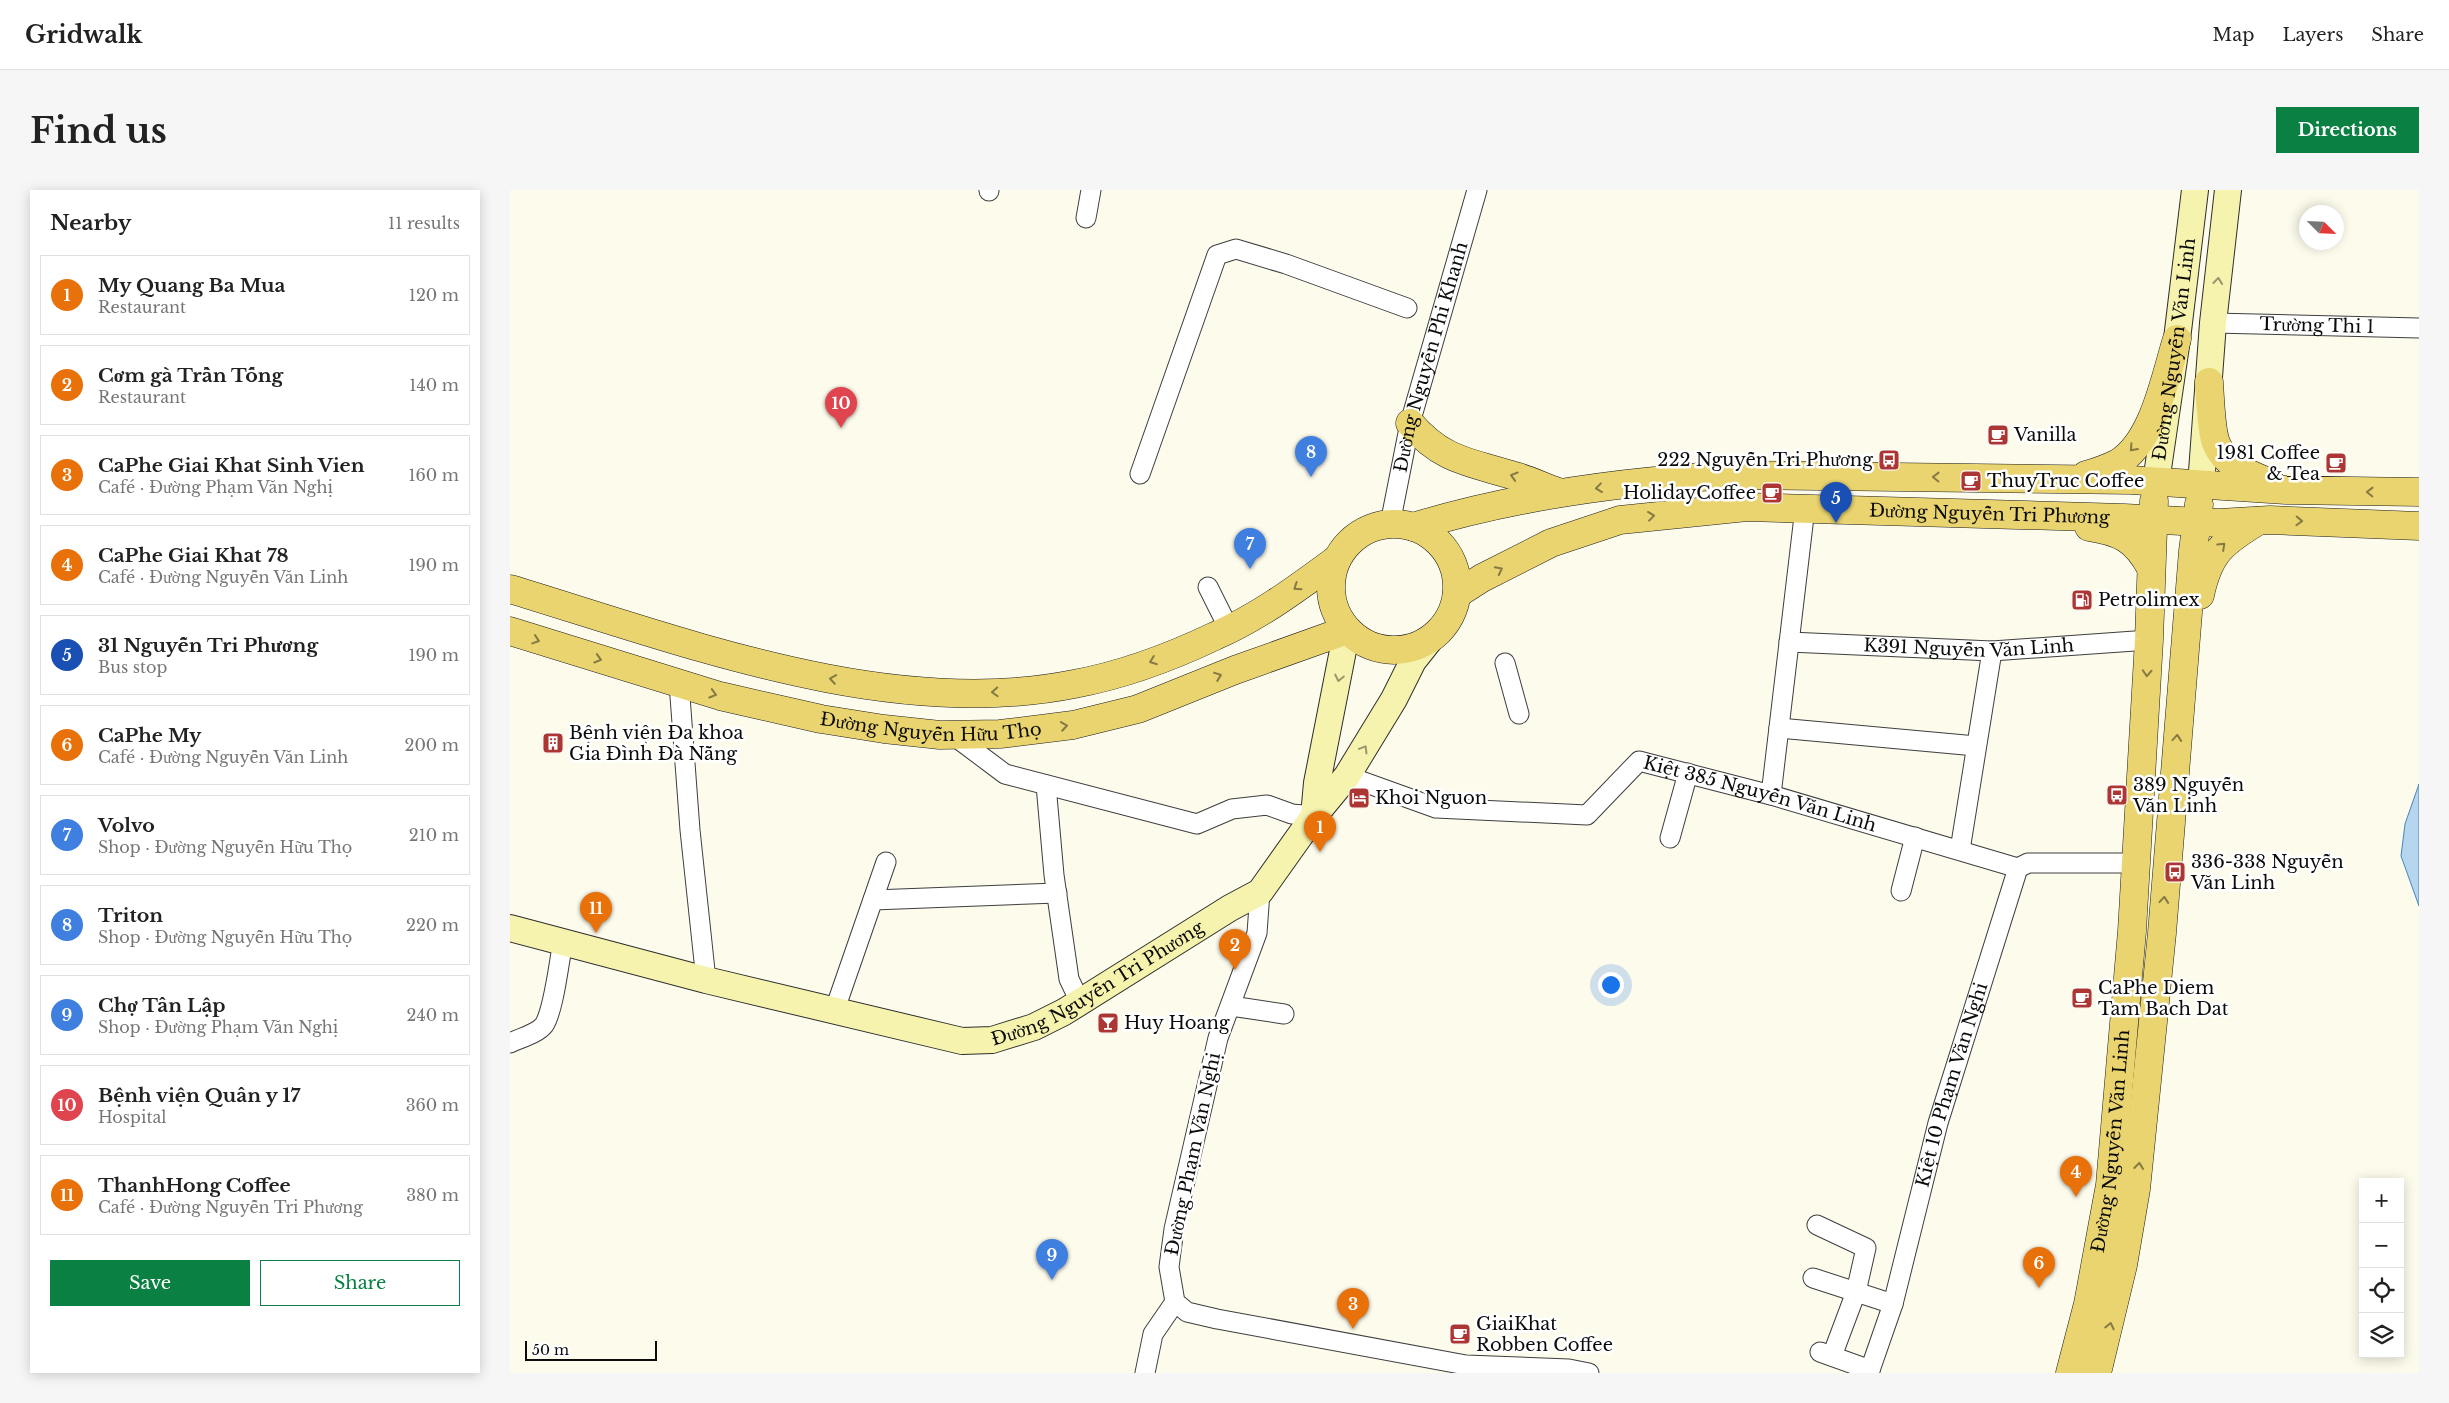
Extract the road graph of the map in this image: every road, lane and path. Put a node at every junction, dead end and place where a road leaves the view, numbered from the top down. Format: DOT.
graph roads {
  1 [pos="1092,190"];
  2 [pos="1477,190"];
  3 [pos="2195,190"];
  4 [pos="2228,190"];
  5 [pos="1086,218"];
  6 [pos="1408,308"];
  7 [pos="2214,323"];
  8 [pos="2419,328"];
  9 [pos="2177,339"];
  10 [pos="2209,382"];
  11 [pos="1410,423"];
  12 [pos="1140,474"];
  13 [pos="2072,480"];
  14 [pos="2156,482"];
  15 [pos="2201,485"];
  16 [pos="2286,490"];
  17 [pos="2419,492"];
  18 [pos="1560,493"];
  19 [pos="1806,508"];
  20 [pos="2055,517"];
  21 [pos="2152,520"];
  22 [pos="2258,521"];
  23 [pos="2198,522"];
  24 [pos="1402,525"];
  25 [pos="2419,526"];
  26 [pos="1337,559"];
  27 [pos="2152,568"];
  28 [pos="1208,587"];
  29 [pos="510,589"];
  30 [pos="1456,594"];
  31 [pos="1229,629"];
  32 [pos="1347,630"];
  33 [pos="510,631"];
  34 [pos="1432,637"];
  35 [pos="2149,640"];
  36 [pos="1789,642"];
  37 [pos="1992,651"];
  38 [pos="2184,657"];
  39 [pos="1505,663"];
  40 [pos="679,683"];
  41 [pos="1519,714"];
  42 [pos="1779,728"];
  43 [pos="953,735"];
  44 [pos="1976,746"];
  45 [pos="1688,774"];
  46 [pos="1347,776"];
  47 [pos="1046,785"];
  48 [pos="1771,794"];
  49 [pos="1314,816"];
  50 [pos="1915,837"];
  51 [pos="1670,838"];
  52 [pos="1960,850"];
  53 [pos="886,862"];
  54 [pos="2136,863"];
  55 [pos="2018,868"];
  56 [pos="1901,891"];
  57 [pos="1260,892"];
  58 [pos="1057,893"];
  59 [pos="873,900"];
  60 [pos="510,928"];
  61 [pos="2132,931"];
  62 [pos="2162,933"];
  63 [pos="563,942"];
  64 [pos="706,980"];
  65 [pos="1080,1002"];
  66 [pos="1231,1006"];
  67 [pos="834,1012"];
  68 [pos="1284,1014"];
  69 [pos="510,1042"];
  70 [pos="2116,1118"];
  71 [pos="2144,1120"];
  72 [pos="1817,1225"];
  73 [pos="1813,1278"];
  74 [pos="1856,1292"];
  75 [pos="1175,1302"];
  76 [pos="1893,1304"];
  77 [pos="1465,1369"];
  78 [pos="1870,1372"];
  79 [pos="1145,1373"];
  80 [pos="1589,1373"];
  81 [pos="2070,1373"];
  82 [pos="2098,1373"];
  1 -- 5 [label="street"];
  2 -- 11 [label="street, Đường Nguyễn Phi Khanh"];
  3 -- 9 [label="street, Đường Nguyễn Văn Linh"];
  7 -- 4 [label="street, Đường Nguyễn Văn Linh, one-way"];
  6 -- 12 [label="street"];
  7 -- 8 [label="street, Trường Thi 1"];
  7 -- 10 [label="street, Đường Nguyễn Văn Linh"];
  9 -- 13 [label="main road, one-way"];
  9 -- 14 [label="street, Đường Nguyễn Văn Linh"];
  10 -- 15 [label="street, Đường Nguyễn Văn Linh"];
  10 -- 16 [label="main road"];
  18 -- 11 [label="main road, one-way"];
  11 -- 24 [label="street, Đường Nguyễn Phi Khanh"];
  13 -- 14 [label="main road, Đường Nguyễn Tri Phương"];
  13 -- 18 [label="main road, Đường Nguyễn Tri Phương, one-way"];
  14 -- 15 [label="main road, Đường Nguyễn Tri Phương"];
  14 -- 21 [label="main road, Đường Nguyễn Văn Linh"];
  15 -- 16 [label="main road, Đường Nguyễn Tri Phương"];
  15 -- 23 [label="main road, Đường Nguyễn Văn Linh"];
  17 -- 16 [label="main road, Đường Nguyễn Tri Phương, one-way"];
  18 -- 24 [label="main road, Đường Nguyễn Tri Phương"];
  19 -- 20 [label="main road, Đường Nguyễn Tri Phương"];
  30 -- 19 [label="main road, Đường Nguyễn Tri Phương, one-way"];
  19 -- 36 [label="street"];
  20 -- 21 [label="main road, Đường Nguyễn Tri Phương"];
  20 -- 27 [label="main road"];
  21 -- 23 [label="main road, Đường Nguyễn Tri Phương"];
  21 -- 27 [label="main road, Đường Nguyễn Văn Linh"];
  22 -- 23 [label="main road, Đường Nguyễn Tri Phương"];
  22 -- 25 [label="main road, Đường Nguyễn Tri Phương, one-way"];
  38 -- 22 [label="main road, one-way"];
  23 -- 38 [label="main road, Đường Nguyễn Văn Linh"];
  24 -- 26 [label="main road"];
  24 -- 30 [label="main road"];
  26 -- 31 [label="main road, Đường Nguyễn Hữu Thọ, one-way"];
  26 -- 32 [label="main road"];
  27 -- 35 [label="main road, Đường Nguyễn Văn Linh"];
  28 -- 31 [label="street"];
  31 -- 29 [label="main road, Đường Nguyễn Hữu Thọ, one-way"];
  30 -- 34 [label="main road"];
  32 -- 34 [label="main road"];
  43 -- 32 [label="main road, Đường Nguyễn Hữu Thọ, one-way"];
  32 -- 49 [label="street, one-way"];
  33 -- 40 [label="main road, Đường Nguyễn Hữu Thọ, one-way"];
  46 -- 34 [label="street, Đường Nguyễn Tri Phương, one-way"];
  35 -- 37 [label="street, K391 Nguyễn Văn Linh"];
  35 -- 54 [label="main road, Đường Nguyễn Văn Linh, one-way"];
  36 -- 37 [label="street, K391 Nguyễn Văn Linh"];
  36 -- 42 [label="street"];
  37 -- 44 [label="street"];
  62 -- 38 [label="main road, Đường Nguyễn Văn Linh, one-way"];
  39 -- 41 [label="street"];
  40 -- 43 [label="main road, Đường Nguyễn Hữu Thọ, one-way"];
  40 -- 64 [label="street"];
  42 -- 44 [label="street"];
  42 -- 48 [label="street"];
  43 -- 47 [label="street"];
  44 -- 52 [label="street"];
  45 -- 46 [label="street, Kiệt 385 Nguyễn Văn Linh"];
  45 -- 48 [label="street, Kiệt 385 Nguyễn Văn Linh"];
  45 -- 51 [label="street"];
  46 -- 49 [label="street, Đường Nguyễn Tri Phương"];
  47 -- 49 [label="street"];
  47 -- 58 [label="street"];
  48 -- 50 [label="street, Kiệt 385 Nguyễn Văn Linh"];
  49 -- 57 [label="street, Đường Nguyễn Tri Phương"];
  50 -- 52 [label="street, Kiệt 385 Nguyễn Văn Linh"];
  50 -- 56 [label="street"];
  52 -- 55 [label="street, Kiệt 385 Nguyễn Văn Linh"];
  53 -- 59 [label="street"];
  54 -- 55 [label="street, Kiệt 385 Nguyễn Văn Linh"];
  54 -- 61 [label="main road, Đường Nguyễn Văn Linh"];
  55 -- 76 [label="street, Kiệt 10 Phạm Văn Nghi"];
  57 -- 65 [label="street, Đường Nguyễn Tri Phương"];
  57 -- 66 [label="street, Đường Phạm Văn Nghị"];
  58 -- 59 [label="street"];
  58 -- 65 [label="street"];
  59 -- 67 [label="street"];
  60 -- 63 [label="street, Đường Nguyễn Tri Phương"];
  61 -- 62 [label="main road"];
  61 -- 70 [label="main road, Đường Nguyễn Văn Linh"];
  62 -- 71 [label="main road, Đường Nguyễn Văn Linh"];
  63 -- 64 [label="street, Đường Nguyễn Tri Phương"];
  63 -- 69 [label="street"];
  64 -- 67 [label="street, Đường Nguyễn Tri Phương"];
  65 -- 67 [label="street, Đường Nguyễn Tri Phương"];
  66 -- 68 [label="street"];
  66 -- 75 [label="street, Đường Phạm Văn Nghị"];
  70 -- 71 [label="main road"];
  70 -- 81 [label="main road, Đường Nguyễn Văn Linh"];
  82 -- 71 [label="main road, Đường Nguyễn Văn Linh, one-way"];
  72 -- 74 [label="street"];
  73 -- 74 [label="street"];
  74 -- 76 [label="street"];
  74 -- 78 [label="street"];
  75 -- 77 [label="street"];
  75 -- 79 [label="street"];
  76 -- 78 [label="street, Kiệt 10 Phạm Văn Nghi"];
  77 -- 80 [label="street"];
}
